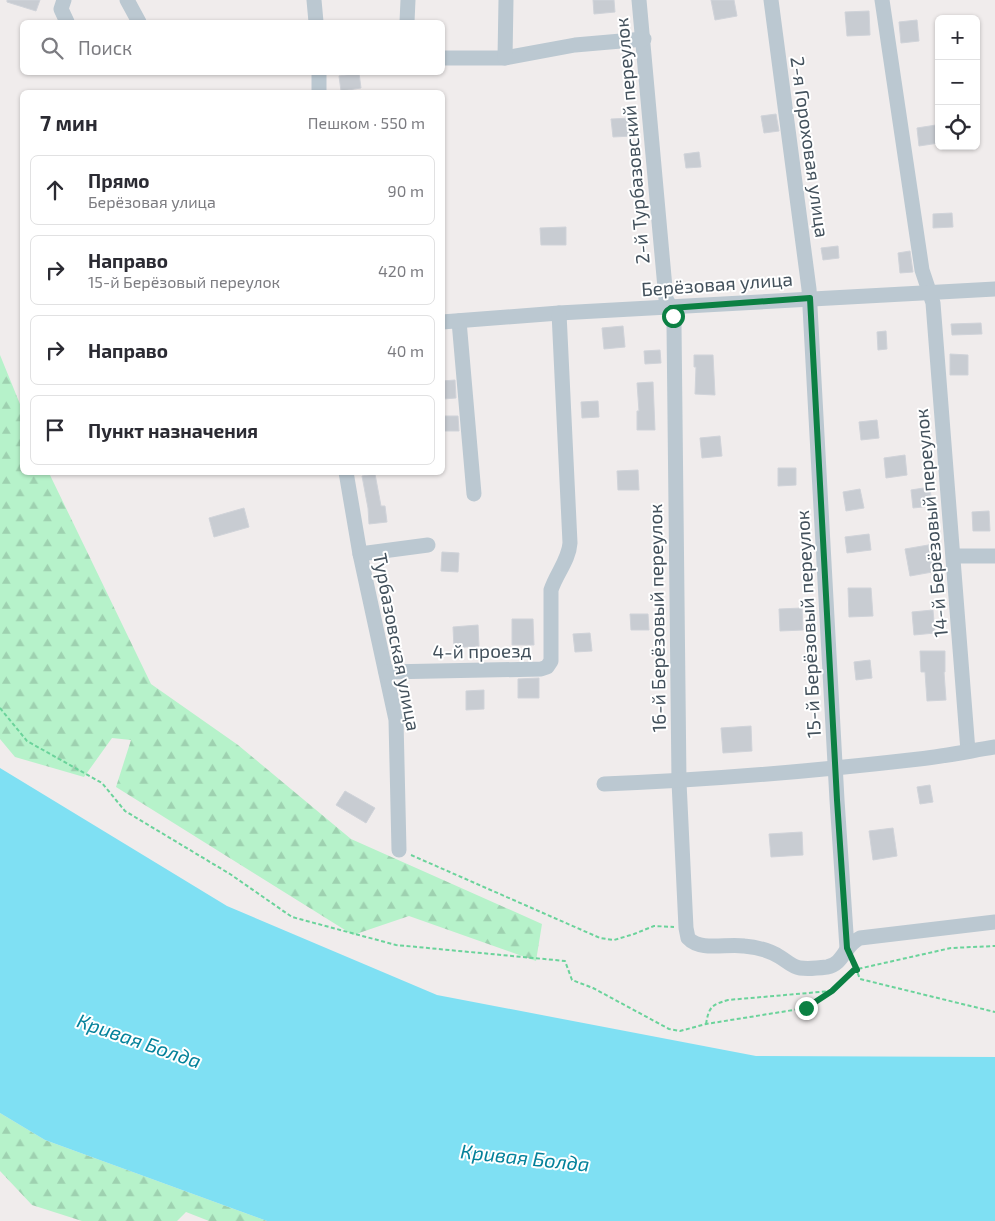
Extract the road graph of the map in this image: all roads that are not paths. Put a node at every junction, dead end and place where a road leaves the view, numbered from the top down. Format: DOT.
graph roads {
  1 [pos="64,0"];
  2 [pos="128,0"];
  3 [pos="314,0"];
  4 [pos="408,0"];
  5 [pos="506,0"];
  6 [pos="639,0"];
  7 [pos="771,0"];
  8 [pos="882,0"];
  9 [pos="66,20"];
  10 [pos="138,20"];
  11 [pos="316,20"];
  12 [pos="407,20"];
  13 [pos="644,38"];
  14 [pos="445,58"];
  15 [pos="505,58"];
  16 [pos="319,75"];
  17 [pos="319,90"];
  18 [pos="995,289"];
  19 [pos="930,293"];
  20 [pos="810,298"];
  21 [pos="671,308"];
  22 [pos="559,314"];
  23 [pos="458,321"];
  24 [pos="445,322"];
  25 [pos="347,475"];
  26 [pos="474,494"];
  27 [pos="428,545"];
  28 [pos="360,554"];
  29 [pos="954,556"];
  30 [pos="995,556"];
  31 [pos="386,672"];
  32 [pos="995,747"];
  33 [pos="968,751"];
  34 [pos="836,768"];
  35 [pos="679,782"];
  36 [pos="604,784"];
  37 [pos="399,850"];
  38 [pos="995,922"];
  39 [pos="847,948"];
  1 -- 9 [label="street"];
  2 -- 10 [label="street"];
  3 -- 11 [label="street"];
  4 -- 12 [label="street"];
  5 -- 15 [label="street"];
  6 -- 13 [label="street, 2-й Турбазовский переулок"];
  7 -- 20 [label="street, 2-я Гороховая улица"];
  8 -- 19 [label="street, 14-й Берёзовый переулок"];
  13 -- 15 [label="street"];
  13 -- 21 [label="street, 2-й Турбазовский переулок"];
  14 -- 15 [label="street"];
  16 -- 17 [label="street"];
  18 -- 19 [label="street, Берёзовая улица"];
  19 -- 20 [label="street, Берёзовая улица"];
  19 -- 29 [label="street, 14-й Берёзовый переулок"];
  20 -- 21 [label="street, Берёзовая улица"];
  20 -- 34 [label="street, 15-й Берёзовый переулок"];
  21 -- 22 [label="street, Берёзовая улица"];
  21 -- 35 [label="street, 16-й Берёзовый переулок"];
  22 -- 23 [label="street, Берёзовая улица"];
  22 -- 31 [label="street, 4-й проезд"];
  23 -- 24 [label="street, Берёзовая улица"];
  23 -- 26 [label="street"];
  25 -- 28 [label="street, Турбазовская улица"];
  27 -- 28 [label="street"];
  28 -- 31 [label="street, Турбазовская улица"];
  29 -- 30 [label="street"];
  29 -- 33 [label="street, 14-й Берёзовый переулок"];
  31 -- 37 [label="street, Турбазовская улица"];
  32 -- 33 [label="street"];
  33 -- 34 [label="street"];
  34 -- 35 [label="street"];
  34 -- 39 [label="street, 15-й Берёзовый переулок"];
  35 -- 36 [label="street"];
  35 -- 39 [label="street, 16-й Берёзовый переулок"];
  38 -- 39 [label="street"];
}
